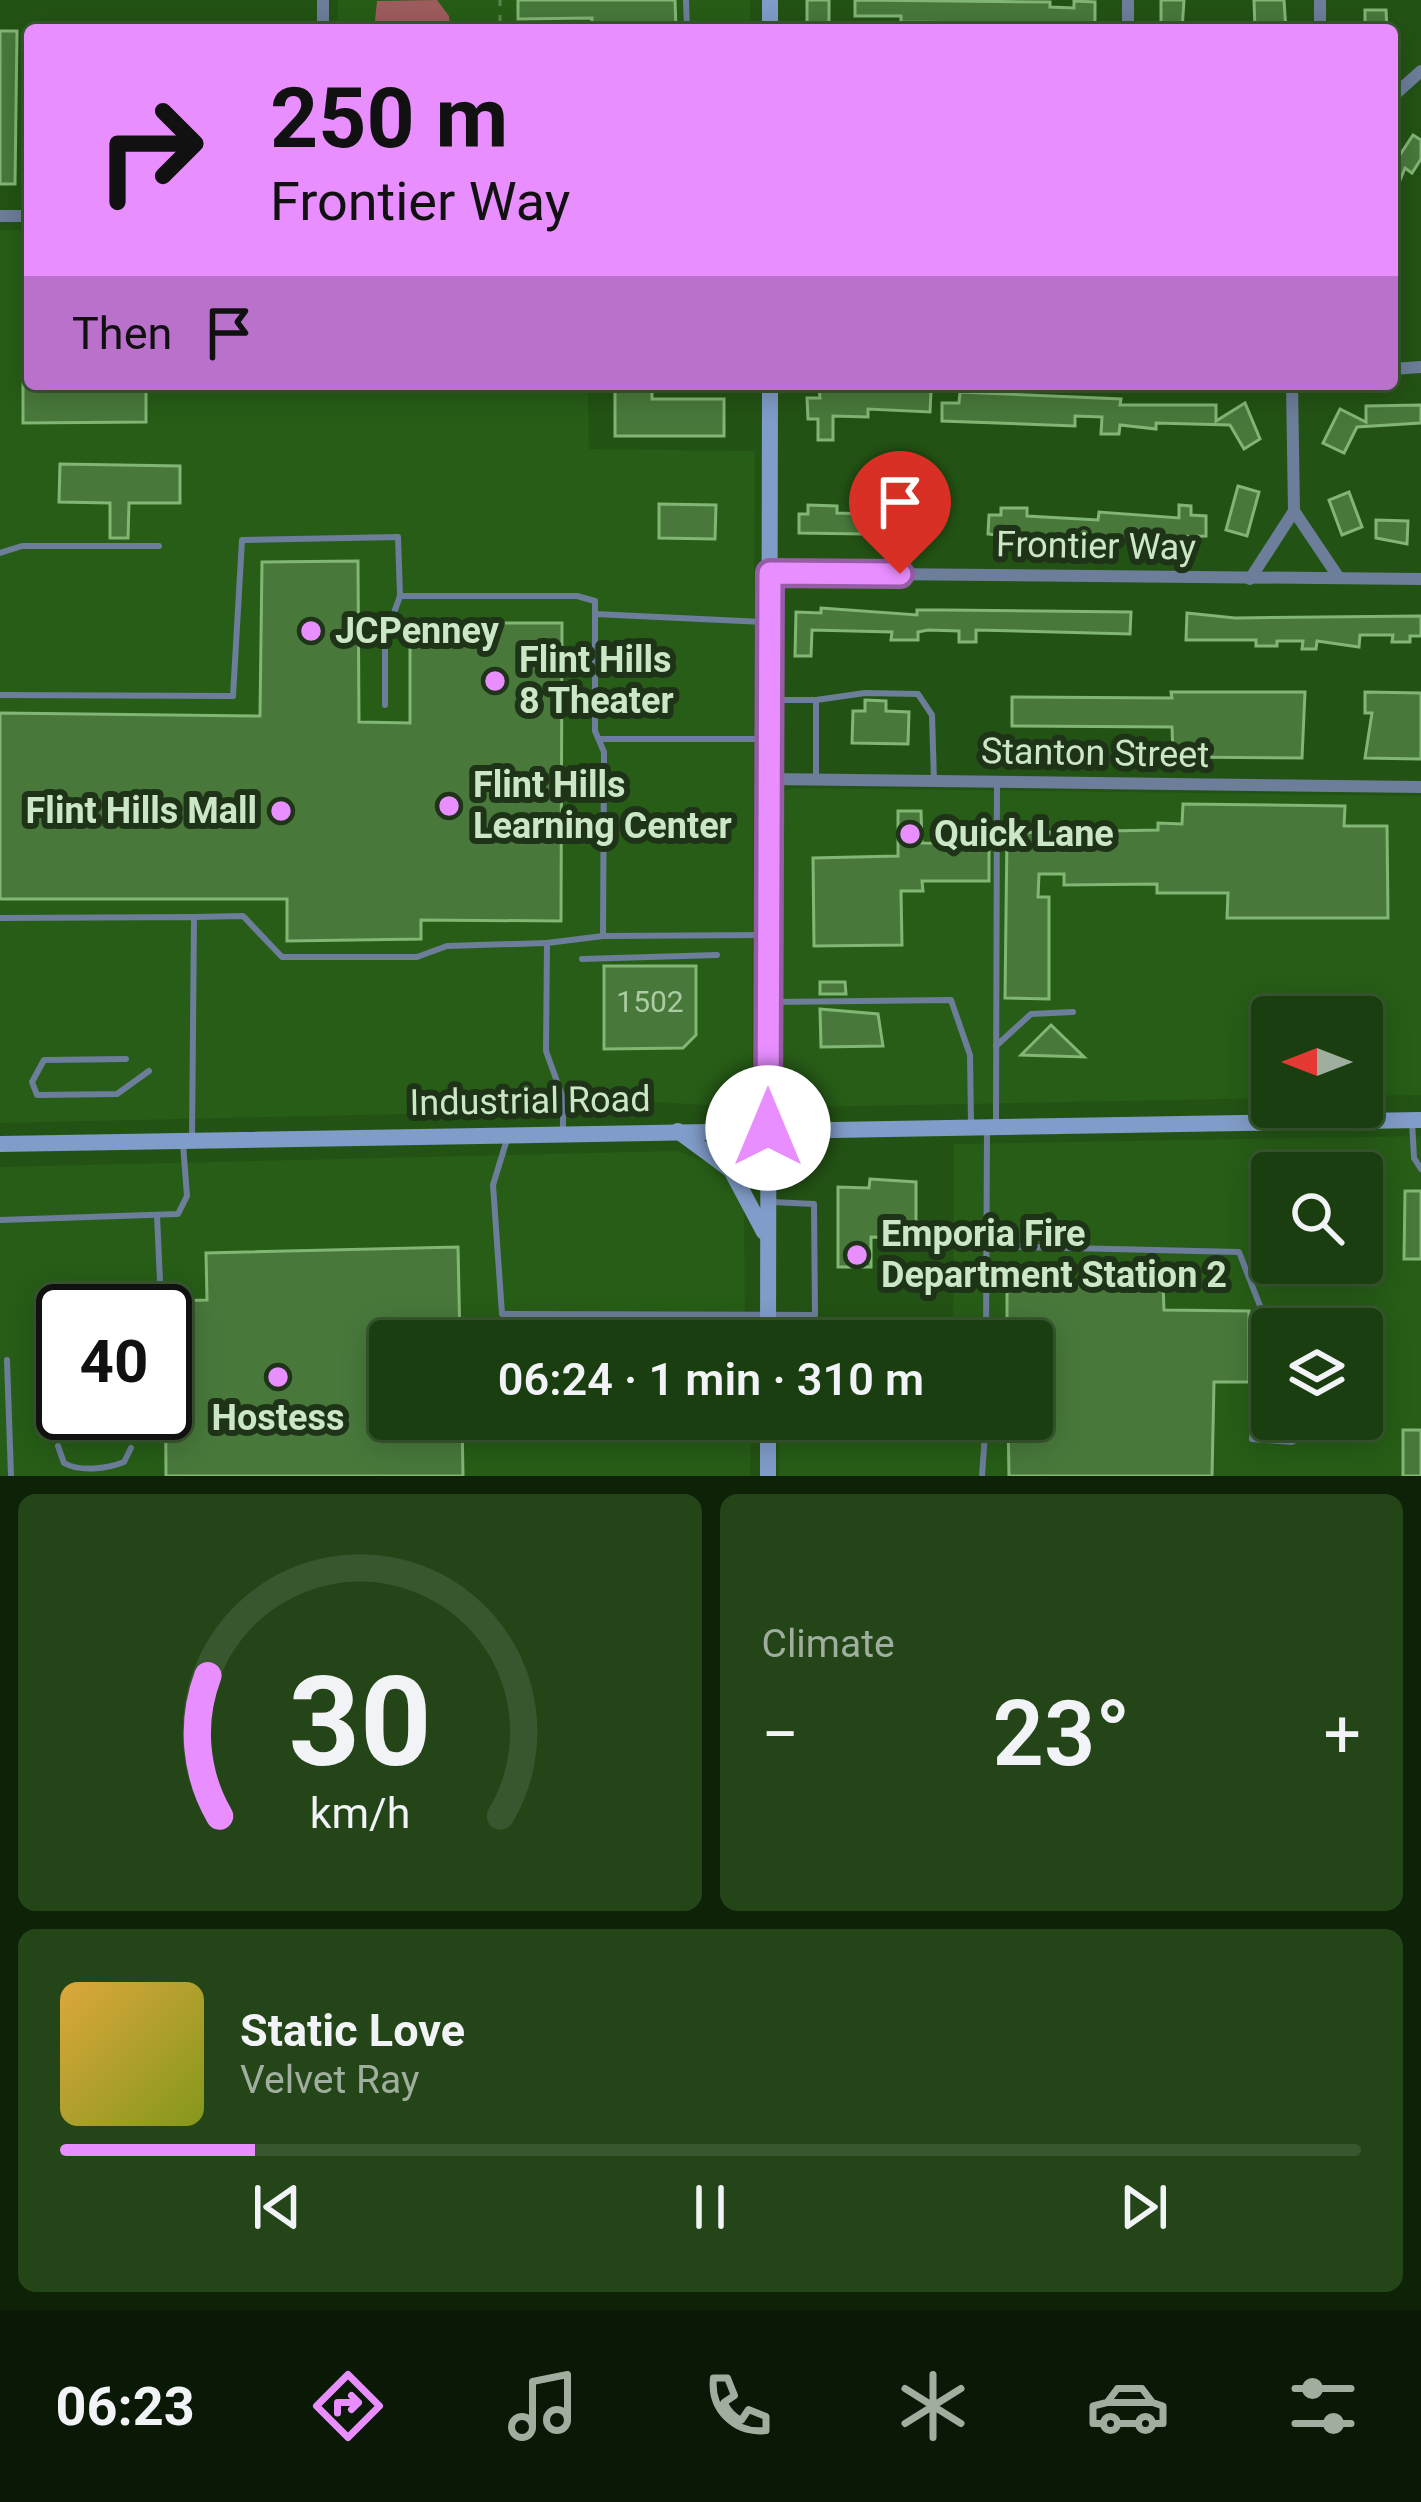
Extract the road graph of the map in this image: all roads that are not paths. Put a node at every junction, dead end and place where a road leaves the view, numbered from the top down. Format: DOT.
graph roads {
  1 [pos="1421,70"];
  2 [pos="1398,91"];
  3 [pos="770,390"];
  4 [pos="1292,390"];
  5 [pos="1294,512"];
  6 [pos="159,546"];
  7 [pos="0,553"];
  8 [pos="770,573"];
  9 [pos="1339,578"];
  10 [pos="1250,579"];
  11 [pos="1421,579"];
  12 [pos="400,596"];
  13 [pos="595,614"];
  14 [pos="770,622"];
  15 [pos="0,695"];
  16 [pos="769,700"];
  17 [pos="816,700"];
  18 [pos="386,705"];
  19 [pos="598,739"];
  20 [pos="769,740"];
  21 [pos="769,779"];
  22 [pos="816,780"];
  23 [pos="934,782"];
  24 [pos="997,782"];
  25 [pos="1421,787"];
  26 [pos="194,917"];
  27 [pos="0,918"];
  28 [pos="768,935"];
  29 [pos="603,936"];
  30 [pos="547,944"];
  31 [pos="717,955"];
  32 [pos="581,959"];
  33 [pos="768,1002"];
  34 [pos="1073,1012"];
  35 [pos="996,1046"];
  36 [pos="126,1059"];
  37 [pos="149,1072"];
  38 [pos="1417,1120"];
  39 [pos="984,1126"];
  40 [pos="768,1128"];
  41 [pos="677,1131"];
  42 [pos="563,1134"];
  43 [pos="508,1136"];
  44 [pos="187,1140"];
  45 [pos="0,1144"];
  46 [pos="1421,1169"];
  47 [pos="769,1202"];
  48 [pos="158,1216"];
  49 [pos="0,1220"];
  50 [pos="769,1245"];
  51 [pos="986,1246"];
  52 [pos="158,1284"];
  53 [pos="1261,1308"];
  54 [pos="768,1314"];
  55 [pos="768,1320"];
  56 [pos="986,1320"];
  57 [pos="7,1360"];
  58 [pos="768,1440"];
  59 [pos="985,1440"];
  60 [pos="1265,1440"];
  61 [pos="1295,1440"];
  62 [pos="58,1446"];
  63 [pos="131,1448"];
  64 [pos="10,1476"];
  65 [pos="768,1476"];
  66 [pos="982,1476"];
  1 -- 2 [label="street"];
  3 -- 8 [label="main road"];
  4 -- 5 [label="street"];
  5 -- 9 [label="street"];
  5 -- 10 [label="street"];
  6 -- 7 [label="lane"];
  8 -- 10 [label="street, Frontier Way"];
  8 -- 14 [label="main road"];
  9 -- 10 [label="street, Frontier Way"];
  9 -- 11 [label="street, Frontier Way"];
  12 -- 13 [label="lane"];
  12 -- 15 [label="lane"];
  12 -- 18 [label="lane"];
  13 -- 14 [label="lane"];
  13 -- 19 [label="lane"];
  14 -- 16 [label="main road"];
  16 -- 17 [label="lane"];
  16 -- 20 [label="main road"];
  17 -- 22 [label="lane"];
  17 -- 23 [label="lane"];
  19 -- 20 [label="lane"];
  19 -- 29 [label="lane"];
  20 -- 21 [label="main road"];
  21 -- 22 [label="street, Stanton Street"];
  21 -- 28 [label="main road"];
  22 -- 23 [label="street, Stanton Street"];
  23 -- 24 [label="street, Stanton Street"];
  24 -- 25 [label="street, Stanton Street"];
  24 -- 35 [label="lane"];
  26 -- 27 [label="lane"];
  26 -- 30 [label="lane"];
  26 -- 44 [label="lane"];
  28 -- 29 [label="lane"];
  28 -- 33 [label="main road"];
  29 -- 30 [label="lane"];
  30 -- 42 [label="lane"];
  31 -- 32 [label="lane"];
  33 -- 39 [label="lane"];
  33 -- 40 [label="main road"];
  34 -- 35 [label="lane"];
  35 -- 39 [label="lane"];
  36 -- 37 [label="lane"];
  38 -- 39 [label="main road, Industrial Road"];
  38 -- 46 [label="lane"];
  39 -- 40 [label="main road, Industrial Road"];
  39 -- 51 [label="lane"];
  40 -- 41 [label="main road, Industrial Road"];
  40 -- 47 [label="main road"];
  41 -- 42 [label="main road, Industrial Road"];
  41 -- 50 [label="main road"];
  42 -- 43 [label="main road, Industrial Road"];
  43 -- 44 [label="main road, Industrial Road"];
  43 -- 54 [label="lane"];
  44 -- 45 [label="main road, Industrial Road"];
  44 -- 48 [label="lane"];
  47 -- 50 [label="main road"];
  47 -- 54 [label="lane"];
  48 -- 49 [label="lane"];
  48 -- 52 [label="lane"];
  50 -- 54 [label="main road"];
  51 -- 53 [label="lane"];
  51 -- 56 [label="lane"];
  54 -- 55 [label="main road"];
  57 -- 64 [label="lane"];
  58 -- 65 [label="main road"];
  59 -- 66 [label="lane"];
  60 -- 61 [label="lane"];
  62 -- 63 [label="lane"];
}
